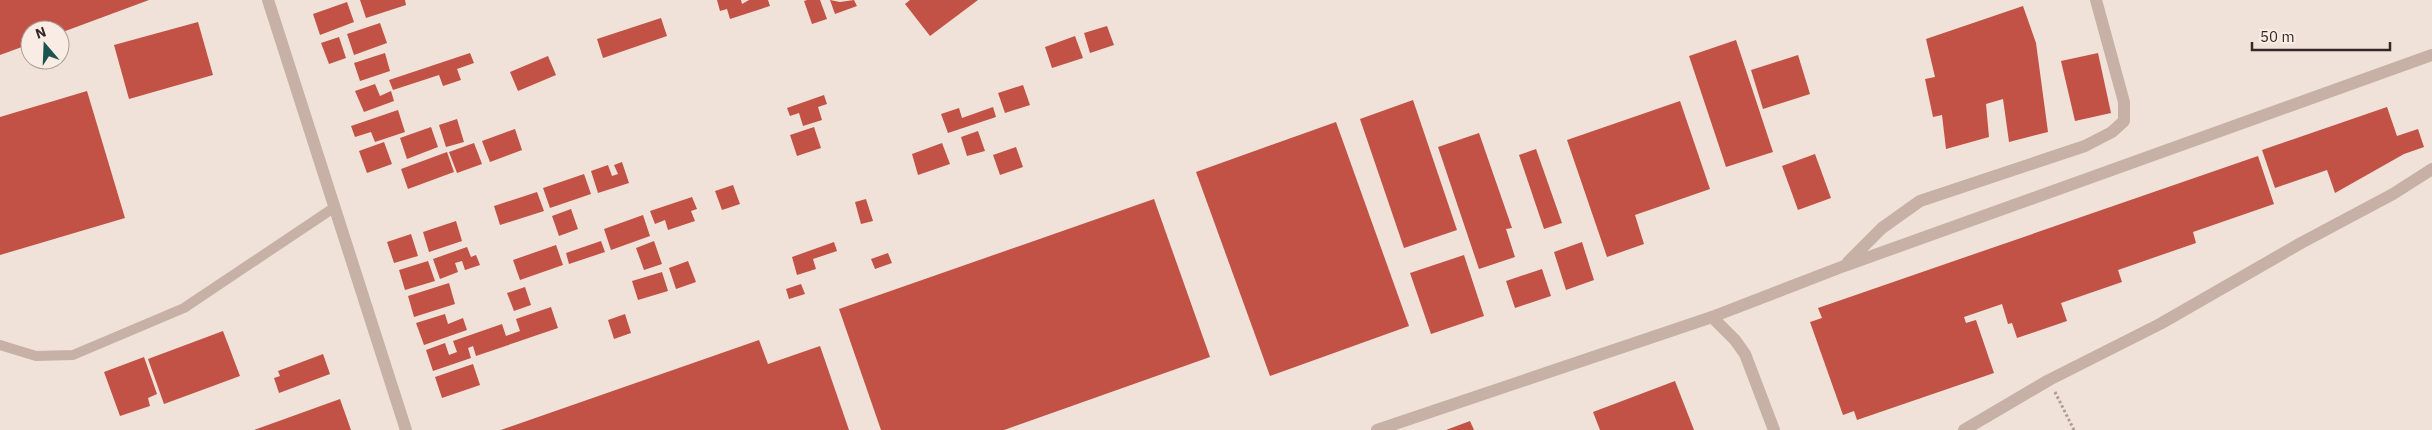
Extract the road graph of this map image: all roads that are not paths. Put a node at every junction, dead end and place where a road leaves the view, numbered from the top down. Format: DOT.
graph roads {
  1 [pos="268,0"];
  2 [pos="2096,0"];
  3 [pos="2432,55"];
  4 [pos="2432,169"];
  5 [pos="335,207"];
  6 [pos="1844,266"];
  7 [pos="1712,317"];
  8 [pos="0,345"];
  9 [pos="406,430"];
  10 [pos="1377,430"];
  11 [pos="1774,430"];
  12 [pos="1964,430"];
  1 -- 5 [label="street"];
  2 -- 6 [label="street"];
  3 -- 6 [label="street"];
  4 -- 12 [label="street"];
  5 -- 8 [label="lane"];
  5 -- 9 [label="street"];
  6 -- 7 [label="street"];
  7 -- 10 [label="street"];
  7 -- 11 [label="street"];
}
